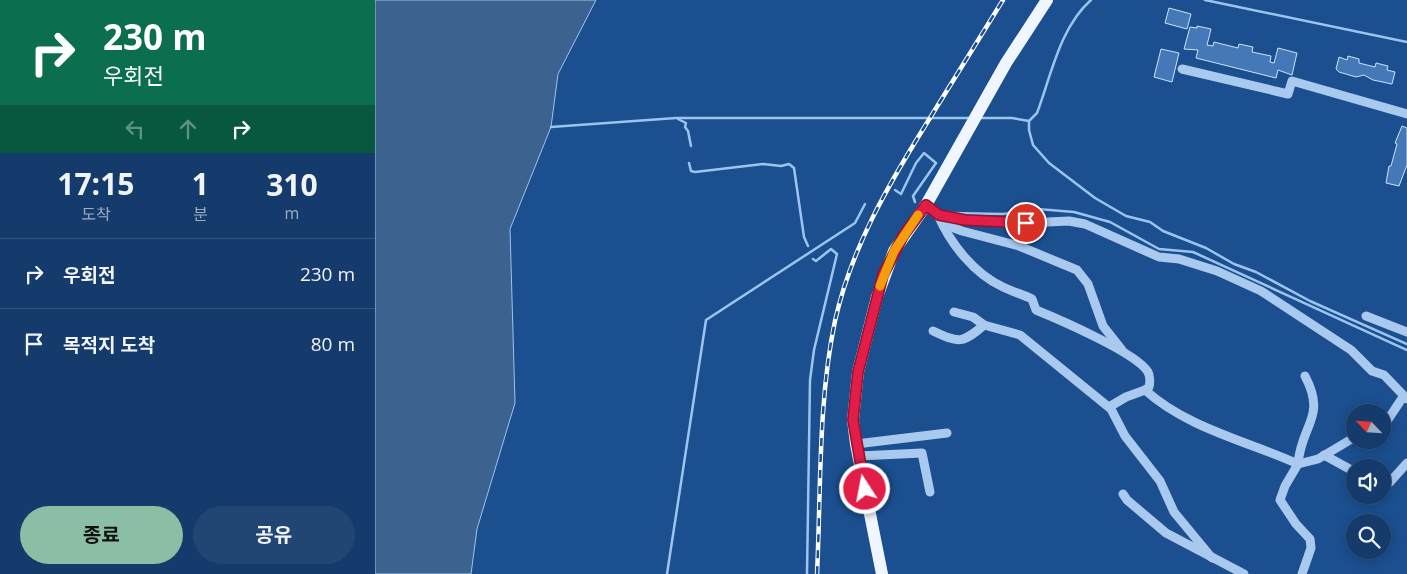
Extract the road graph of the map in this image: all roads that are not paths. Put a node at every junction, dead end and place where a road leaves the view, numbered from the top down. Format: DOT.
graph roads {
  1 [pos="1047,0"];
  2 [pos="1182,69"];
  3 [pos="1407,114"];
  4 [pos="926,205"];
  5 [pos="939,215"];
  6 [pos="954,312"];
  7 [pos="1366,316"];
  8 [pos="984,325"];
  9 [pos="933,331"];
  10 [pos="1407,332"];
  11 [pos="1126,355"];
  12 [pos="1305,376"];
  13 [pos="1145,390"];
  14 [pos="1405,398"];
  15 [pos="1109,407"];
  16 [pos="1391,415"];
  17 [pos="947,433"];
  18 [pos="1346,442"];
  19 [pos="857,450"];
  20 [pos="1324,455"];
  21 [pos="1407,462"];
  22 [pos="1298,464"];
  23 [pos="1346,467"];
  24 [pos="1391,481"];
  25 [pos="930,492"];
  26 [pos="1123,494"];
  27 [pos="1212,558"];
  28 [pos="1233,572"];
  29 [pos="882,574"];
  30 [pos="1244,574"];
  31 [pos="1302,574"];
  1 -- 4 [label="main road"];
  2 -- 3 [label="street"];
  4 -- 5 [label="street"];
  4 -- 19 [label="main road"];
  5 -- 11 [label="street"];
  5 -- 11 [label="street"];
  5 -- 14 [label="street"];
  6 -- 8 [label="street"];
  7 -- 10 [label="street"];
  8 -- 9 [label="street"];
  8 -- 15 [label="street"];
  11 -- 13 [label="street"];
  12 -- 22 [label="street"];
  13 -- 15 [label="street"];
  13 -- 22 [label="street"];
  14 -- 16 [label="street"];
  15 -- 27 [label="street"];
  17 -- 19 [label="street"];
  18 -- 20 [label="street"];
  19 -- 25 [label="street"];
  19 -- 29 [label="main road"];
  20 -- 22 [label="street"];
  20 -- 23 [label="street"];
  21 -- 24 [label="street"];
  22 -- 31 [label="street"];
  26 -- 27 [label="street"];
  27 -- 28 [label="street"];
  28 -- 30 [label="street"];
}
